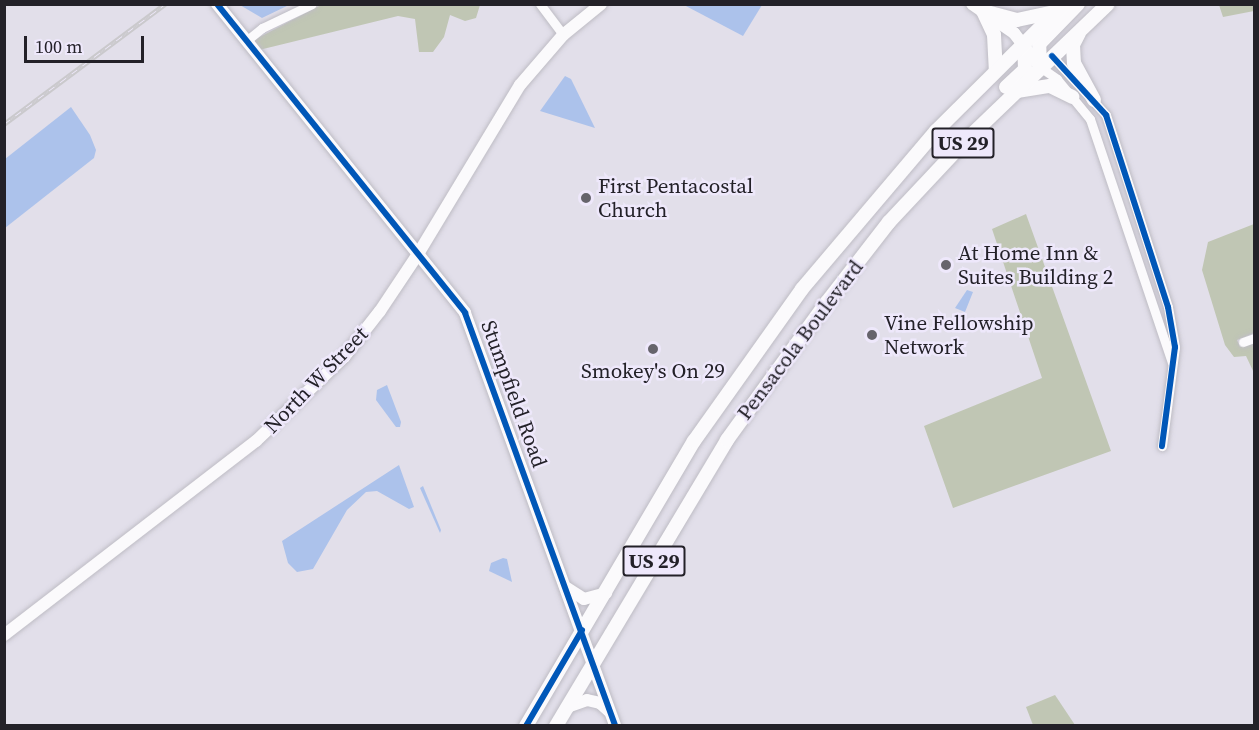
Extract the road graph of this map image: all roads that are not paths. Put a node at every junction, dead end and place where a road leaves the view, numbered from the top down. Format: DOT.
graph roads {
  1 [pos="217,4"];
  2 [pos="312,4"];
  3 [pos="540,4"];
  4 [pos="601,4"];
  5 [pos="1078,4"];
  6 [pos="1108,4"];
  7 [pos="978,8"];
  8 [pos="1060,8"];
  9 [pos="1081,30"];
  10 [pos="563,35"];
  11 [pos="246,41"];
  12 [pos="1024,44"];
  13 [pos="1052,56"];
  14 [pos="1040,67"];
  15 [pos="996,70"];
  16 [pos="1015,92"];
  17 [pos="1073,97"];
  18 [pos="1094,100"];
  19 [pos="930,179"];
  20 [pos="871,207"];
  21 [pos="889,222"];
  22 [pos="418,254"];
  23 [pos="1254,338"];
  24 [pos="1243,342"];
  25 [pos="1173,366"];
  26 [pos="722,399"];
  27 [pos="743,415"];
  28 [pos="1162,446"];
  29 [pos="567,587"];
  30 [pos="606,593"];
  31 [pos="582,630"];
  32 [pos="4,635"];
  33 [pos="593,663"];
  34 [pos="566,708"];
  35 [pos="610,712"];
  36 [pos="526,726"];
  37 [pos="556,726"];
  38 [pos="615,726"];
  1 -- 11 [label="main road, Stumpfield Road"];
  2 -- 11 [label="street"];
  3 -- 10 [label="street"];
  4 -- 10 [label="main road, North W Street"];
  5 -- 14 [label="main road"];
  6 -- 9 [label="main road, Pensacola Boulevard / US 29"];
  7 -- 8 [label="main road"];
  7 -- 12 [label="main road"];
  7 -- 15 [label="main road"];
  8 -- 12 [label="main road, Pensacola Boulevard / US 29"];
  9 -- 13 [label="main road, Pensacola Boulevard / US 29"];
  9 -- 18 [label="main road"];
  10 -- 22 [label="main road, North W Street"];
  11 -- 22 [label="main road, Stumpfield Road"];
  12 -- 14 [label="main road"];
  12 -- 15 [label="main road, Pensacola Boulevard / US 29"];
  12 -- 19 [label="main road"];
  13 -- 14 [label="main road, Pensacola Boulevard / US 29"];
  13 -- 18 [label="street"];
  14 -- 16 [label="main road, Pensacola Boulevard / US 29"];
  14 -- 17 [label="street"];
  15 -- 20 [label="main road, Pensacola Boulevard / US 29"];
  16 -- 17 [label="main road"];
  16 -- 19 [label="main road, Pensacola Boulevard / US 29"];
  17 -- 25 [label="street"];
  18 -- 25 [label="street"];
  19 -- 21 [label="main road, Pensacola Boulevard / US 29"];
  20 -- 21 [label="main road"];
  20 -- 26 [label="main road, Pensacola Boulevard / US 29"];
  21 -- 27 [label="main road, Pensacola Boulevard / US 29"];
  22 -- 29 [label="main road, Stumpfield Road"];
  22 -- 32 [label="main road, North W Street"];
  23 -- 24 [label="street"];
  25 -- 28 [label="street"];
  26 -- 27 [label="main road"];
  26 -- 30 [label="main road, Pensacola Boulevard / US 29"];
  27 -- 33 [label="main road, Pensacola Boulevard / US 29"];
  29 -- 30 [label="main road"];
  29 -- 31 [label="main road, Stumpfield Road"];
  30 -- 31 [label="main road, Pensacola Boulevard / US 29"];
  31 -- 33 [label="main road, Stumpfield Road"];
  31 -- 36 [label="main road, Pensacola Boulevard / US 29"];
  33 -- 34 [label="main road, Pensacola Boulevard / US 29"];
  33 -- 35 [label="main road, Stumpfield Road"];
  34 -- 35 [label="main road"];
  34 -- 37 [label="main road, Pensacola Boulevard / US 29"];
  35 -- 38 [label="main road, Stumpfield Road"];
}
